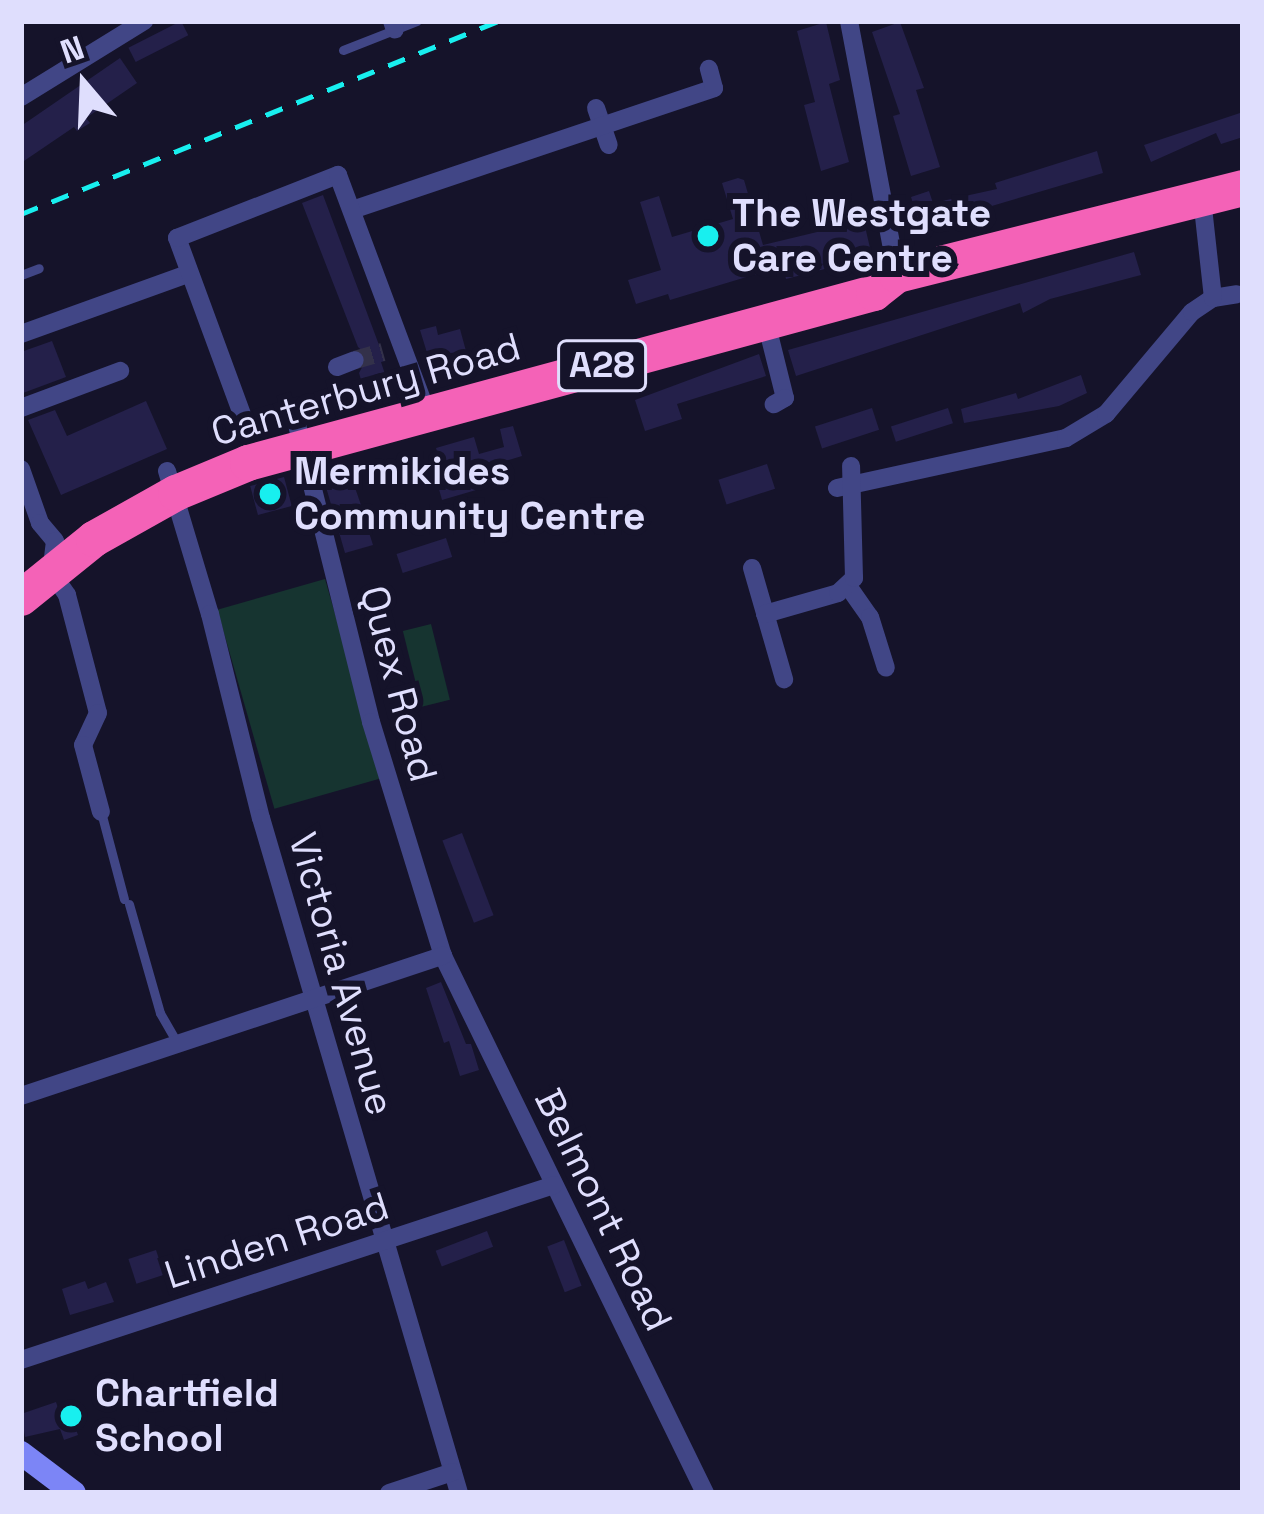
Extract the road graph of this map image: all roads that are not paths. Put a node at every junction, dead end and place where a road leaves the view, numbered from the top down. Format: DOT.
graph roads {
  1 [pos="144,21"];
  2 [pos="417,21"];
  3 [pos="849,21"];
  4 [pos="393,26"];
  5 [pos="343,50"];
  6 [pos="709,69"];
  7 [pos="21,97"];
  8 [pos="1243,188"];
  9 [pos="1202,198"];
  10 [pos="352,210"];
  11 [pos="39,268"];
  12 [pos="188,274"];
  13 [pos="21,275"];
  14 [pos="897,275"];
  15 [pos="1237,294"];
  16 [pos="1213,298"];
  17 [pos="766,322"];
  18 [pos="21,334"];
  19 [pos="658,339"];
  20 [pos="405,345"];
  21 [pos="382,352"];
  22 [pos="120,371"];
  23 [pos="424,402"];
  24 [pos="774,404"];
  25 [pos="21,408"];
  26 [pos="243,417"];
  27 [pos="300,436"];
  28 [pos="21,469"];
  29 [pos="171,482"];
  30 [pos="42,560"];
  31 [pos="752,568"];
  32 [pos="848,586"];
  33 [pos="21,598"];
  34 [pos="765,614"];
  35 [pos="886,668"];
  36 [pos="784,679"];
  37 [pos="101,812"];
  38 [pos="443,956"];
  39 [pos="315,1000"];
  40 [pos="178,1044"];
  41 [pos="21,1096"];
  42 [pos="554,1185"];
  43 [pos="385,1240"];
  44 [pos="21,1360"];
  45 [pos="21,1454"];
  46 [pos="453,1472"];
  47 [pos="74,1493"];
  48 [pos="389,1493"];
  49 [pos="459,1493"];
  50 [pos="705,1493"];
  1 -- 7 [label="street"];
  2 -- 4 [label="lane"];
  3 -- 14 [label="street"];
  4 -- 5 [label="lane"];
  6 -- 10 [label="street"];
  8 -- 9 [label="highway, Canterbury Road / A28"];
  9 -- 14 [label="highway, Canterbury Road / A28"];
  9 -- 16 [label="street"];
  10 -- 12 [label="street"];
  10 -- 20 [label="street"];
  11 -- 13 [label="lane"];
  12 -- 18 [label="street"];
  12 -- 26 [label="street"];
  14 -- 17 [label="highway, Canterbury Road / A28"];
  14 -- 19 [label="highway, Canterbury Road / A28"];
  15 -- 16 [label="street"];
  16 -- 32 [label="street"];
  17 -- 19 [label="highway, Canterbury Road / A28"];
  17 -- 24 [label="street"];
  19 -- 23 [label="highway, Canterbury Road / A28"];
  20 -- 21 [label="street"];
  20 -- 23 [label="street"];
  22 -- 25 [label="street"];
  23 -- 27 [label="highway, Canterbury Road / A28"];
  27 -- 29 [label="highway, Canterbury Road / A28"];
  27 -- 38 [label="street, Quex Road"];
  28 -- 30 [label="street"];
  29 -- 30 [label="highway, Canterbury Road / A28"];
  29 -- 39 [label="street, Victoria Avenue"];
  30 -- 33 [label="highway, Canterbury Road / A28"];
  30 -- 37 [label="street"];
  31 -- 34 [label="street"];
  32 -- 34 [label="street"];
  32 -- 35 [label="street"];
  34 -- 36 [label="street"];
  37 -- 40 [label="lane"];
  38 -- 39 [label="street"];
  38 -- 42 [label="street, Belmont Road"];
  39 -- 40 [label="street"];
  39 -- 43 [label="street, Victoria Avenue"];
  40 -- 41 [label="street"];
  42 -- 43 [label="street, Linden Road"];
  42 -- 50 [label="street, Belmont Road"];
  43 -- 44 [label="street, Linden Road"];
  43 -- 46 [label="street, Victoria Avenue"];
  45 -- 47 [label="street"];
  46 -- 48 [label="street"];
  46 -- 49 [label="street, Victoria Avenue"];
}
